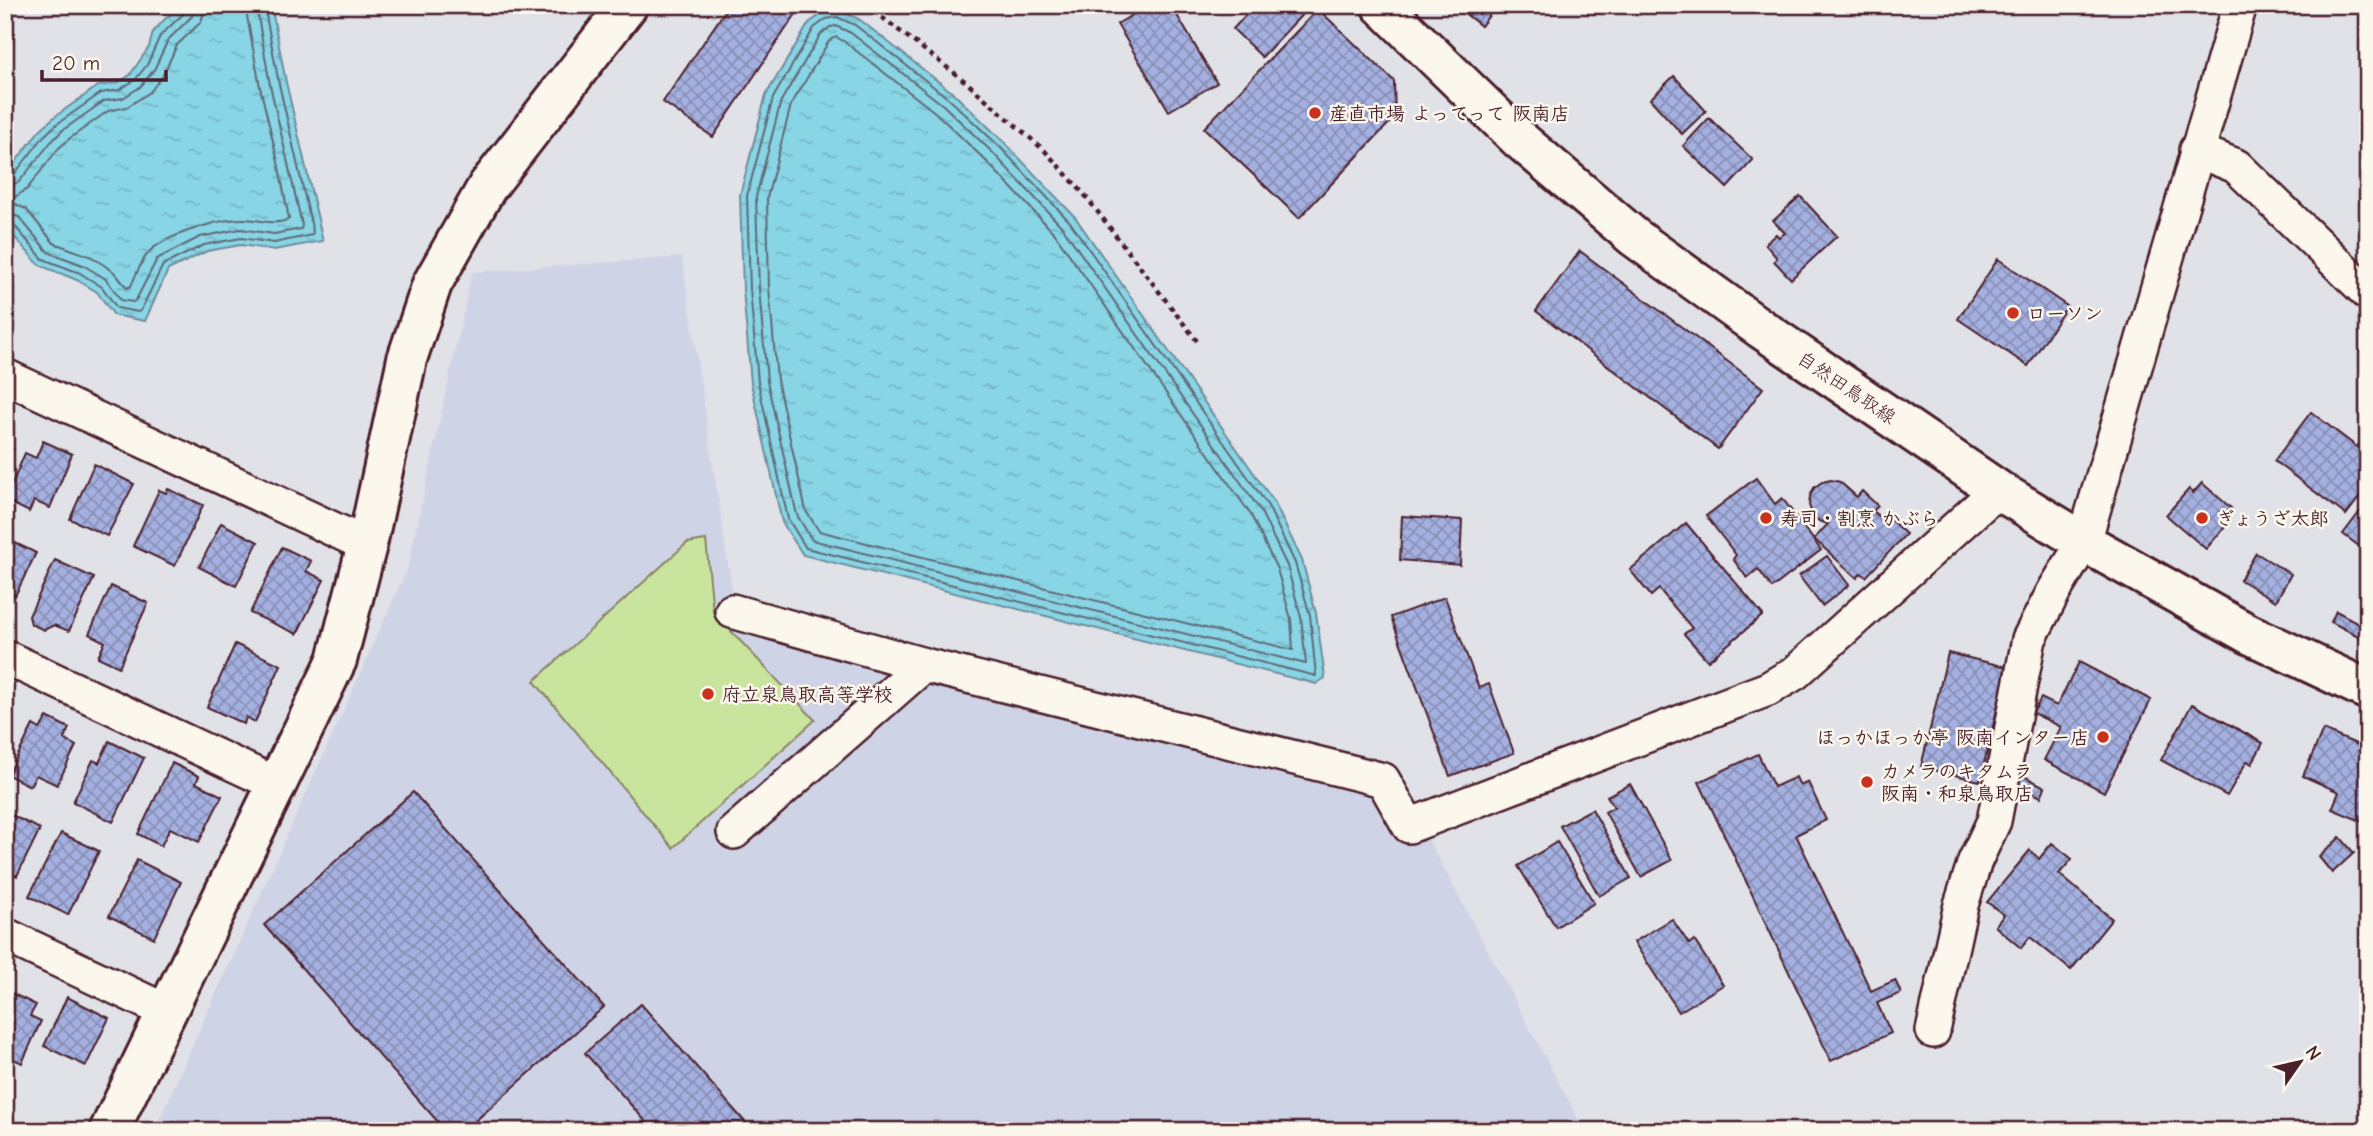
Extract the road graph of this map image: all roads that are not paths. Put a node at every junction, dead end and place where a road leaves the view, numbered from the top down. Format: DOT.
graph roads {
  1 [pos="628,5"];
  2 [pos="1381,5"];
  3 [pos="2240,5"];
  4 [pos="2196,150"];
  5 [pos="2368,293"];
  6 [pos="5,376"];
  7 [pos="1998,490"];
  8 [pos="2084,542"];
  9 [pos="367,545"];
  10 [pos="732,611"];
  11 [pos="5,657"];
  12 [pos="925,665"];
  13 [pos="2368,690"];
  14 [pos="276,784"];
  15 [pos="734,832"];
  16 [pos="5,935"];
  17 [pos="166,1011"];
  18 [pos="1933,1031"];
  19 [pos="109,1131"];
  1 -- 9 [label="street"];
  2 -- 7 [label="street, 自然田鳥取線"];
  3 -- 4 [label="street"];
  4 -- 5 [label="street"];
  4 -- 8 [label="street"];
  6 -- 9 [label="street"];
  7 -- 8 [label="street, 自然田鳥取線"];
  7 -- 12 [label="street"];
  8 -- 13 [label="street, 自然田鳥取線"];
  8 -- 18 [label="street"];
  9 -- 14 [label="street"];
  10 -- 12 [label="street"];
  11 -- 14 [label="street"];
  12 -- 15 [label="street"];
  14 -- 17 [label="street"];
  16 -- 17 [label="street"];
  17 -- 19 [label="street"];
}
